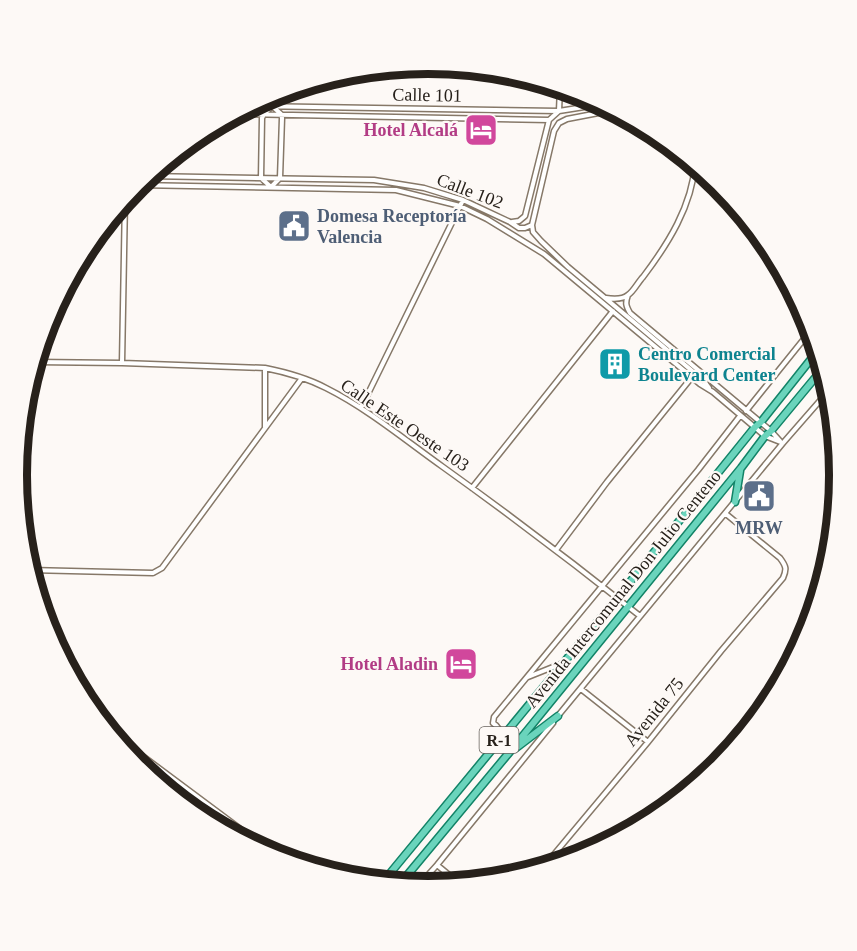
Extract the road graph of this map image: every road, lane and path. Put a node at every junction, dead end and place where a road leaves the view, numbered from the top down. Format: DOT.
graph roads {
  1 [pos="560,96"];
  2 [pos="272,106"];
  3 [pos="586,107"];
  4 [pos="380,108"];
  5 [pos="590,108"];
  6 [pos="505,110"];
  7 [pos="559,111"];
  8 [pos="600,112"];
  9 [pos="253,114"];
  10 [pos="264,114"];
  11 [pos="281,114"];
  12 [pos="591,114"];
  13 [pos="380,116"];
  14 [pos="504,118"];
  15 [pos="549,120"];
  16 [pos="540,156"];
  17 [pos="546,164"];
  18 [pos="694,174"];
  19 [pos="162,176"];
  20 [pos="261,178"];
  21 [pos="280,178"];
  22 [pos="152,185"];
  23 [pos="271,187"];
  24 [pos="463,200"];
  25 [pos="460,206"];
  26 [pos="125,214"];
  27 [pos="510,222"];
  28 [pos="532,225"];
  29 [pos="628,295"];
  30 [pos="605,298"];
  31 [pos="613,311"];
  32 [pos="805,337"];
  33 [pos="812,358"];
  34 [pos="44,362"];
  35 [pos="122,363"];
  36 [pos="265,368"];
  37 [pos="817,376"];
  38 [pos="692,377"];
  39 [pos="302,378"];
  40 [pos="713,392"];
  41 [pos="822,398"];
  42 [pos="361,408"];
  43 [pos="746,411"];
  44 [pos="740,416"];
  45 [pos="761,422"];
  46 [pos="265,427"];
  47 [pos="755,428"];
  48 [pos="771,431"];
  49 [pos="765,436"];
  50 [pos="783,443"];
  51 [pos="741,468"];
  52 [pos="472,488"];
  53 [pos="735,502"];
  54 [pos="726,514"];
  55 [pos="556,550"];
  56 [pos="39,570"];
  57 [pos="602,586"];
  58 [pos="617,598"];
  59 [pos="628,606"];
  60 [pos="640,616"];
  61 [pos="564,662"];
  62 [pos="527,677"];
  63 [pos="581,688"];
  64 [pos="558,716"];
  65 [pos="498,742"];
  66 [pos="648,742"];
  67 [pos="508,754"];
  68 [pos="141,755"];
  69 [pos="246,833"];
  70 [pos="551,858"];
  71 [pos="437,865"];
  72 [pos="388,875"];
  73 [pos="406,876"];
  74 [pos="451,876"];
  75 [pos="426,877"];
  1 -- 7 [label="street"];
  2 -- 4 [label="street, Calle 101"];
  2 -- 10 [label="street"];
  2 -- 11 [label="street"];
  3 -- 7 [label="street, Calle 101"];
  4 -- 6 [label="street, Calle 101"];
  4 -- 13 [label="street"];
  5 -- 12 [label="street"];
  6 -- 7 [label="street, Calle 101"];
  6 -- 14 [label="street"];
  7 -- 15 [label="street"];
  8 -- 12 [label="street"];
  9 -- 10 [label="street, Calle 101"];
  10 -- 11 [label="street, Calle 101"];
  10 -- 20 [label="street"];
  11 -- 13 [label="street, Calle 101"];
  11 -- 21 [label="street"];
  12 -- 17 [label="street"];
  13 -- 14 [label="street, Calle 101"];
  14 -- 15 [label="street, Calle 101"];
  15 -- 16 [label="street"];
  16 -- 17 [label="street"];
  16 -- 27 [label="street"];
  17 -- 28 [label="street"];
  18 -- 29 [label="street"];
  19 -- 20 [label="street, Calle 102"];
  20 -- 21 [label="street, Calle 102"];
  20 -- 23 [label="street"];
  21 -- 23 [label="street"];
  21 -- 24 [label="street, Calle 102"];
  22 -- 23 [label="street, Calle 102"];
  23 -- 25 [label="street, Calle 102"];
  24 -- 25 [label="street"];
  24 -- 27 [label="street, Calle 102"];
  25 -- 31 [label="street, Calle 102"];
  25 -- 42 [label="street"];
  26 -- 35 [label="street"];
  27 -- 28 [label="street, Calle 102"];
  28 -- 30 [label="street, Calle 102"];
  29 -- 30 [label="street"];
  29 -- 43 [label="street"];
  30 -- 40 [label="street, Calle 102"];
  31 -- 38 [label="street, Calle 102"];
  31 -- 52 [label="street"];
  32 -- 43 [label="street"];
  33 -- 45 [label="main road, Avenida Intercomunal Don Julio Centeno / R-1"];
  34 -- 35 [label="street, Calle Este Oeste 103"];
  35 -- 36 [label="street, Calle Este Oeste 103"];
  36 -- 39 [label="street, Calle Este Oeste 103"];
  36 -- 46 [label="street"];
  37 -- 48 [label="main road, Avenida Intercomunal Don Julio Centeno / R-1"];
  38 -- 40 [label="street, Calle 102"];
  38 -- 55 [label="street"];
  39 -- 42 [label="street, Calle Este Oeste 103"];
  39 -- 46 [label="street"];
  40 -- 44 [label="street, Calle 102"];
  41 -- 50 [label="street, Avenida Intercomunal Don Julio Centeno"];
  42 -- 52 [label="street, Calle Este Oeste 103"];
  43 -- 45 [label="street"];
  44 -- 47 [label="street, Calle 102"];
  44 -- 57 [label="street, Avenida Intercomunal Don Julio Centeno"];
  45 -- 47 [label="main road, Avenida Intercomunal Don Julio Centeno / R-1"];
  45 -- 48 [label="street"];
  46 -- 56 [label="street"];
  47 -- 49 [label="street, Calle 102"];
  47 -- 58 [label="main road, Avenida Intercomunal Don Julio Centeno / R-1"];
  48 -- 49 [label="main road, Avenida Intercomunal Don Julio Centeno / R-1"];
  48 -- 50 [label="street"];
  49 -- 50 [label="street, Calle 102"];
  49 -- 51 [label="main road, Avenida Intercomunal Don Julio Centeno / R-1"];
  50 -- 53 [label="street, Avenida Intercomunal Don Julio Centeno"];
  51 -- 53 [label="main road"];
  51 -- 59 [label="main road, Avenida Intercomunal Don Julio Centeno / R-1"];
  52 -- 55 [label="street, Calle Este Oeste 103"];
  53 -- 54 [label="street, Avenida Intercomunal Don Julio Centeno"];
  54 -- 60 [label="street, Avenida Intercomunal Don Julio Centeno"];
  54 -- 66 [label="street, Avenida 75"];
  55 -- 57 [label="street, Calle Este Oeste 103"];
  57 -- 58 [label="street, Calle Este Oeste 103"];
  57 -- 62 [label="street, Avenida Intercomunal Don Julio Centeno"];
  58 -- 59 [label="street, Calle Este Oeste 103"];
  58 -- 61 [label="main road, Avenida Intercomunal Don Julio Centeno / R-1"];
  59 -- 60 [label="street, Calle Este Oeste 103"];
  59 -- 67 [label="main road, Avenida Intercomunal Don Julio Centeno / R-1"];
  60 -- 63 [label="street, Avenida Intercomunal Don Julio Centeno"];
  61 -- 62 [label="street"];
  61 -- 65 [label="main road, Avenida Intercomunal Don Julio Centeno / R-1"];
  62 -- 65 [label="street, Avenida Intercomunal Don Julio Centeno"];
  63 -- 64 [label="street, Avenida Intercomunal Don Julio Centeno"];
  63 -- 66 [label="street"];
  64 -- 67 [label="main road"];
  64 -- 71 [label="street, Avenida Intercomunal Don Julio Centeno"];
  65 -- 72 [label="main road, Avenida Intercomunal Don Julio Centeno / R-1"];
  66 -- 70 [label="street, Avenida 75"];
  67 -- 73 [label="main road, Avenida Intercomunal Don Julio Centeno / R-1"];
  68 -- 69 [label="street"];
  71 -- 74 [label="street"];
  71 -- 75 [label="street, Avenida Intercomunal Don Julio Centeno"];
}
